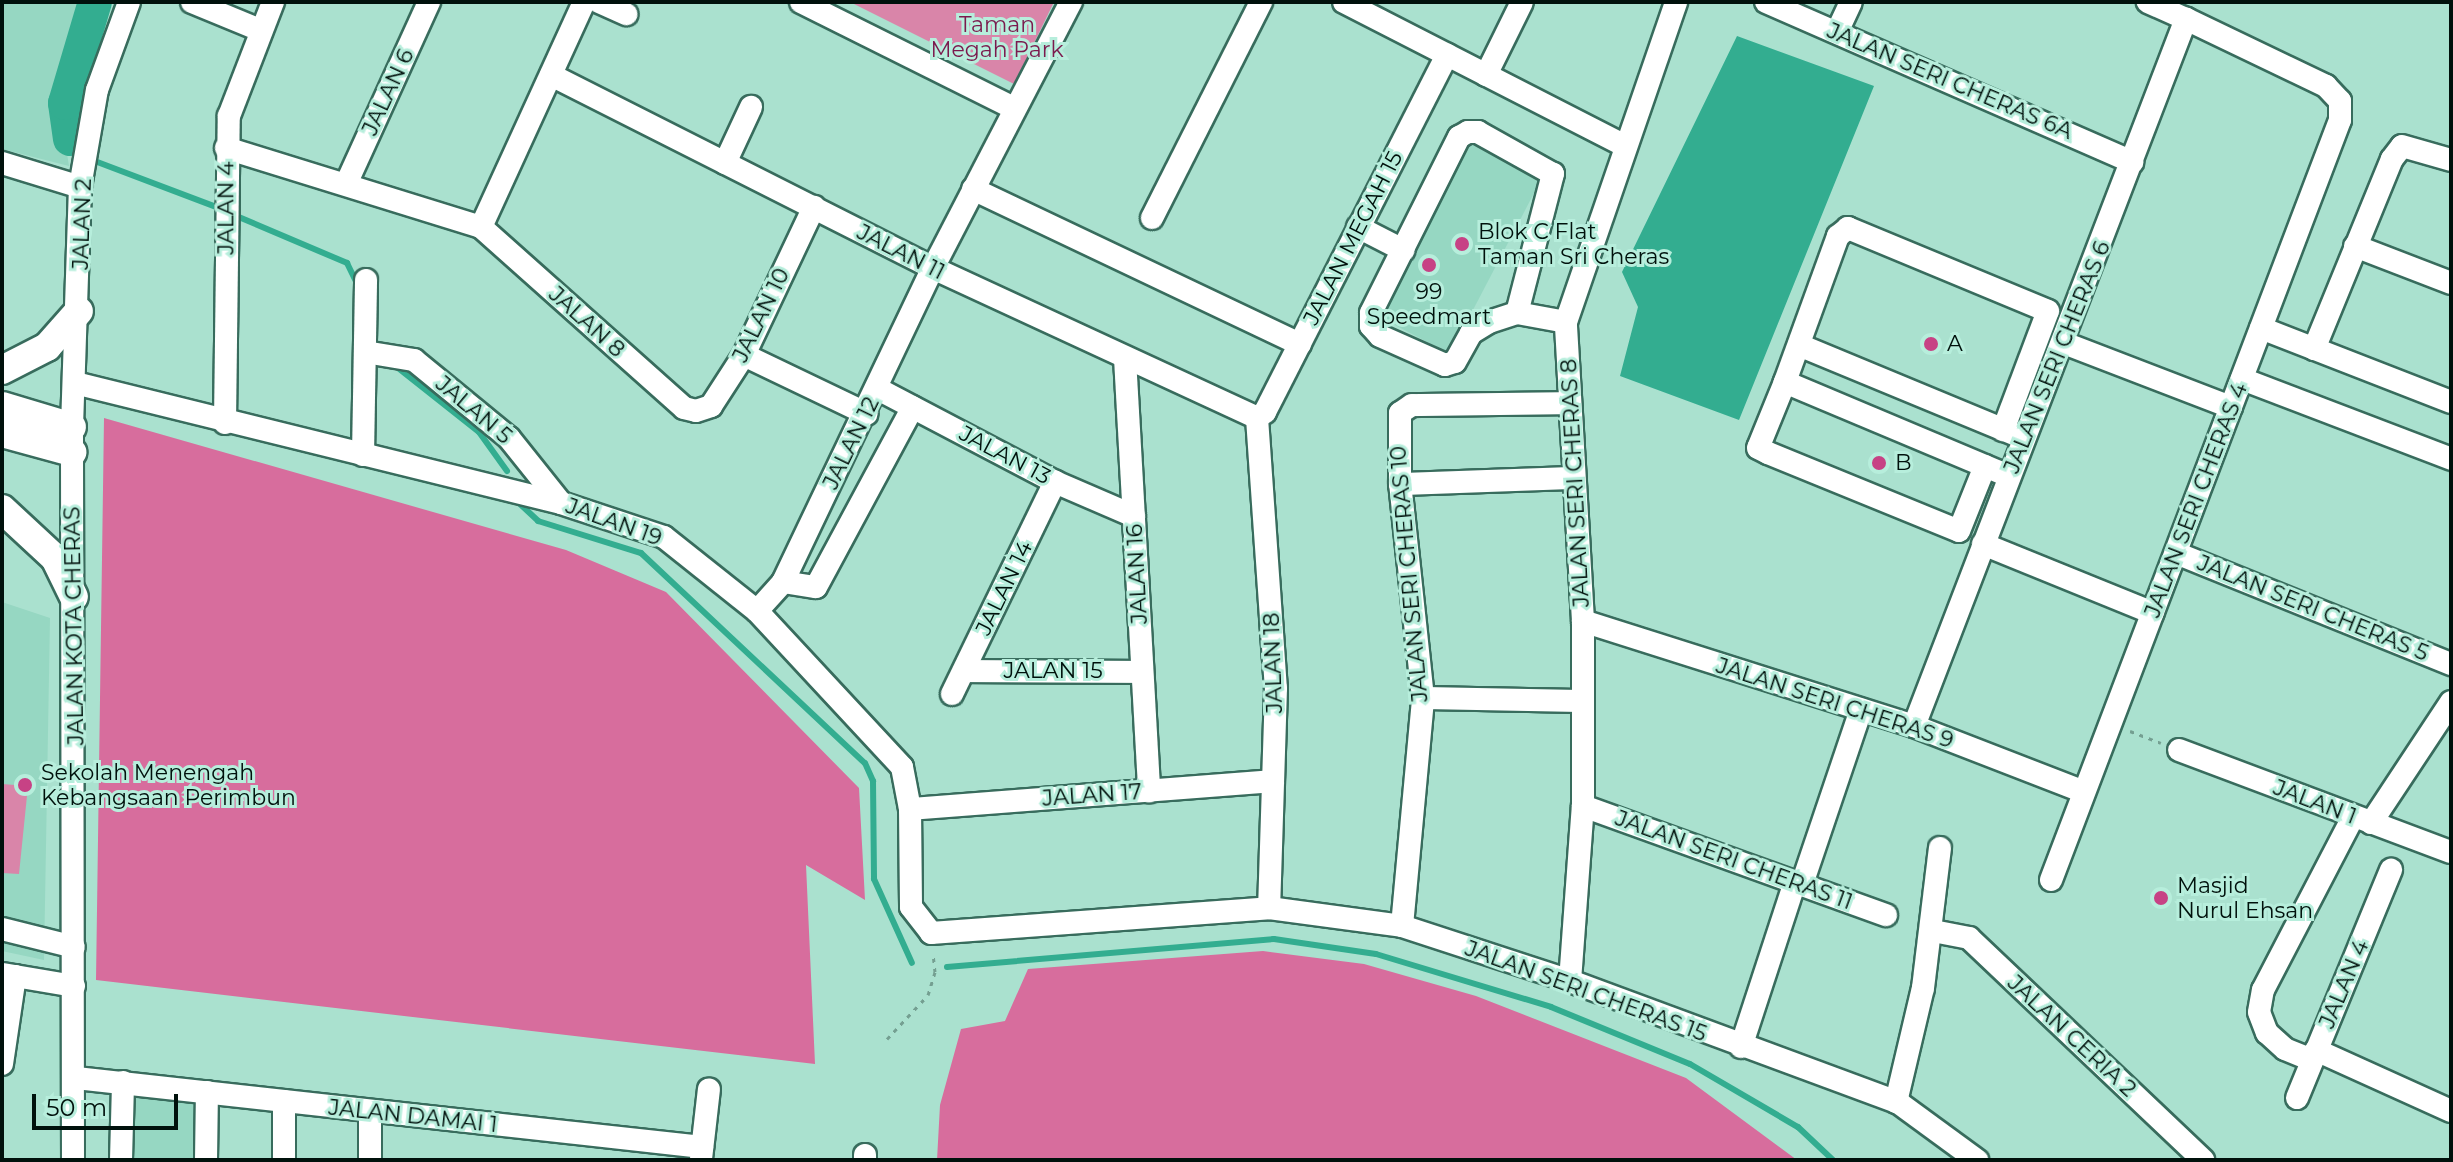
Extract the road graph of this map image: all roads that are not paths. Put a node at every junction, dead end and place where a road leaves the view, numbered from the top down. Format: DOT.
graph roads {
  1 [pos="129,2"];
  2 [pos="192,2"];
  3 [pos="273,2"];
  4 [pos="429,2"];
  5 [pos="584,2"];
  6 [pos="599,2"];
  7 [pos="801,2"];
  8 [pos="1071,2"];
  9 [pos="1261,2"];
  10 [pos="1344,2"];
  11 [pos="1522,2"];
  12 [pos="1676,2"];
  13 [pos="1766,2"];
  14 [pos="1851,2"];
  15 [pos="2152,4"];
  16 [pos="626,14"];
  17 [pos="2186,19"];
  18 [pos="260,30"];
  19 [pos="1837,32"];
  20 [pos="1447,55"];
  21 [pos="551,75"];
  22 [pos="1486,75"];
  23 [pos="751,107"];
  24 [pos="1014,108"];
  25 [pos="1625,146"];
  26 [pos="226,148"];
  27 [pos="2451,160"];
  28 [pos="2133,162"];
  29 [pos="2,163"];
  30 [pos="725,163"];
  31 [pos="347,182"];
  32 [pos="80,187"];
  33 [pos="973,189"];
  34 [pos="814,207"];
  35 [pos="1152,218"];
  36 [pos="481,227"];
  37 [pos="1358,227"];
  38 [pos="2355,246"];
  39 [pos="1403,250"];
  40 [pos="933,268"];
  41 [pos="366,280"];
  42 [pos="2451,283"];
  43 [pos="79,311"];
  44 [pos="1517,313"];
  45 [pos="1566,322"];
  46 [pos="2261,328"];
  47 [pos="2064,343"];
  48 [pos="1300,344"];
  49 [pos="1799,345"];
  50 [pos="2314,349"];
  51 [pos="365,352"];
  52 [pos="744,355"];
  53 [pos="1125,358"];
  54 [pos="2,370"];
  55 [pos="2242,379"];
  56 [pos="1785,382"];
  57 [pos="75,383"];
  58 [pos="878,389"];
  59 [pos="2451,402"];
  60 [pos="1568,403"];
  61 [pos="2,406"];
  62 [pos="913,407"];
  63 [pos="2231,407"];
  64 [pos="696,411"];
  65 [pos="867,414"];
  66 [pos="1257,418"];
  67 [pos="225,423"];
  68 [pos="2003,430"];
  69 [pos="2,433"];
  70 [pos="2025,439"];
  71 [pos="72,440"];
  72 [pos="363,455"];
  73 [pos="2451,459"];
  74 [pos="1985,466"];
  75 [pos="2009,476"];
  76 [pos="1574,478"];
  77 [pos="1055,482"];
  78 [pos="1400,484"];
  79 [pos="561,503"];
  80 [pos="2,509"];
  81 [pos="1134,516"];
  82 [pos="1983,544"];
  83 [pos="2176,553"];
  84 [pos="783,582"];
  85 [pos="74,597"];
  86 [pos="757,611"];
  87 [pos="2153,613"];
  88 [pos="1583,621"];
  89 [pos="2451,664"];
  90 [pos="964,671"];
  91 [pos="1142,672"];
  92 [pos="952,694"];
  93 [pos="1423,698"];
  94 [pos="1582,701"];
  95 [pos="2451,702"];
  96 [pos="1861,710"];
  97 [pos="1914,726"];
  98 [pos="2179,750"];
  99 [pos="1273,781"];
  100 [pos="1149,791"];
  101 [pos="2084,792"];
  102 [pos="1583,806"];
  103 [pos="910,809"];
  104 [pos="2362,820"];
  105 [pos="1940,848"];
  106 [pos="2451,852"];
  107 [pos="2391,870"];
  108 [pos="2051,880"];
  109 [pos="1798,883"];
  110 [pos="1269,908"];
  111 [pos="1886,915"];
  112 [pos="1402,926"];
  113 [pos="2,929"];
  114 [pos="1933,931"];
  115 [pos="74,947"];
  116 [pos="9,975"];
  117 [pos="1570,981"];
  118 [pos="74,986"];
  119 [pos="4,1035"];
  120 [pos="1741,1047"];
  121 [pos="2314,1055"];
  122 [pos="2,1064"];
  123 [pos="76,1078"];
  124 [pos="123,1082"];
  125 [pos="709,1089"];
  126 [pos="207,1092"];
  127 [pos="2297,1098"];
  128 [pos="284,1101"];
  129 [pos="1896,1102"];
  130 [pos="370,1111"];
  131 [pos="2451,1111"];
  132 [pos="702,1154"];
  133 [pos="73,1160"];
  134 [pos="121,1160"];
  135 [pos="206,1160"];
  136 [pos="284,1160"];
  137 [pos="370,1160"];
  138 [pos="1977,1160"];
  139 [pos="2203,1160"];
  1 -- 32 [label="street, JALAN 2"];
  2 -- 18 [label="street"];
  3 -- 18 [label="street, JALAN 4"];
  4 -- 31 [label="street, JALAN 6"];
  5 -- 21 [label="street"];
  6 -- 16 [label="street"];
  7 -- 24 [label="street"];
  8 -- 24 [label="street, JALAN 12"];
  9 -- 35 [label="street"];
  10 -- 20 [label="street"];
  11 -- 22 [label="street"];
  12 -- 25 [label="street, JALAN SERI CHERAS 8"];
  13 -- 19 [label="street, JALAN SERI CHERAS 6A"];
  14 -- 19 [label="street"];
  15 -- 17 [label="street"];
  17 -- 28 [label="street, JALAN SERI CHERAS 6"];
  17 -- 46 [label="street, JALAN SERI CHERAS 4"];
  18 -- 26 [label="street, JALAN 4"];
  19 -- 28 [label="street, JALAN SERI CHERAS 6A"];
  20 -- 22 [label="street"];
  20 -- 37 [label="street, JALAN MEGAH 15"];
  21 -- 30 [label="street, JALAN 11"];
  21 -- 36 [label="street"];
  22 -- 25 [label="street"];
  23 -- 30 [label="street"];
  24 -- 33 [label="street, JALAN 12"];
  25 -- 45 [label="street, JALAN SERI CHERAS 8"];
  26 -- 31 [label="street, JALAN 8"];
  26 -- 67 [label="street, JALAN 4"];
  27 -- 38 [label="street"];
  28 -- 47 [label="street, JALAN SERI CHERAS 6"];
  29 -- 32 [label="street"];
  30 -- 34 [label="street, JALAN 11"];
  31 -- 36 [label="street, JALAN 8"];
  32 -- 43 [label="street, JALAN 2"];
  33 -- 40 [label="street, JALAN 12"];
  33 -- 48 [label="street"];
  34 -- 40 [label="street, JALAN 11"];
  34 -- 52 [label="street, JALAN 10"];
  36 -- 64 [label="street, JALAN 8"];
  37 -- 39 [label="street"];
  37 -- 48 [label="street, JALAN MEGAH 15"];
  38 -- 42 [label="street"];
  38 -- 50 [label="street"];
  39 -- 44 [label="street"];
  39 -- 44 [label="street"];
  40 -- 53 [label="street, JALAN 11"];
  40 -- 58 [label="street, JALAN 12"];
  41 -- 51 [label="street"];
  43 -- 54 [label="main road"];
  43 -- 57 [label="street, JALAN 2"];
  44 -- 45 [label="street"];
  45 -- 60 [label="street, JALAN SERI CHERAS 8"];
  46 -- 50 [label="street"];
  46 -- 55 [label="street, JALAN SERI CHERAS 4"];
  47 -- 63 [label="street"];
  47 -- 70 [label="street, JALAN SERI CHERAS 6"];
  48 -- 66 [label="street, JALAN MEGAH 15"];
  49 -- 56 [label="street"];
  49 -- 68 [label="street"];
  49 -- 68 [label="street"];
  50 -- 59 [label="street"];
  51 -- 72 [label="street"];
  51 -- 79 [label="street, JALAN 5"];
  52 -- 64 [label="street, JALAN 10"];
  52 -- 65 [label="street"];
  53 -- 66 [label="street, JALAN 11"];
  53 -- 81 [label="street, JALAN 16"];
  55 -- 63 [label="street, JALAN SERI CHERAS 4"];
  55 -- 73 [label="street"];
  56 -- 74 [label="street"];
  56 -- 74 [label="street"];
  57 -- 67 [label="street, JALAN 19"];
  57 -- 71 [label="street, JALAN 2"];
  58 -- 62 [label="street, JALAN 13"];
  58 -- 65 [label="street, JALAN 12"];
  60 -- 76 [label="street, JALAN SERI CHERAS 8"];
  60 -- 78 [label="street, JALAN SERI CHERAS 10"];
  61 -- 71 [label="main road"];
  62 -- 77 [label="street, JALAN 13"];
  62 -- 84 [label="street"];
  63 -- 83 [label="street, JALAN SERI CHERAS 4"];
  65 -- 84 [label="street, JALAN 12"];
  66 -- 99 [label="street, JALAN 18"];
  67 -- 72 [label="street, JALAN 19"];
  68 -- 70 [label="street"];
  69 -- 71 [label="main road"];
  70 -- 75 [label="street, JALAN SERI CHERAS 6"];
  71 -- 85 [label="street, JALAN KOTA CHERAS"];
  72 -- 79 [label="street, JALAN 19"];
  74 -- 75 [label="street"];
  75 -- 82 [label="street, JALAN SERI CHERAS 6"];
  76 -- 78 [label="street"];
  76 -- 88 [label="street, JALAN SERI CHERAS 8"];
  77 -- 81 [label="street, JALAN 13"];
  77 -- 90 [label="street, JALAN 14"];
  78 -- 93 [label="street, JALAN SERI CHERAS 10"];
  79 -- 86 [label="street, JALAN 19"];
  80 -- 85 [label="main road"];
  81 -- 91 [label="street, JALAN 16"];
  82 -- 87 [label="street"];
  82 -- 97 [label="street, JALAN SERI CHERAS 6"];
  83 -- 87 [label="street, JALAN SERI CHERAS 4"];
  83 -- 89 [label="street, JALAN SERI CHERAS 5"];
  84 -- 86 [label="street, JALAN 12"];
  85 -- 115 [label="street, JALAN KOTA CHERAS"];
  86 -- 103 [label="street, JALAN 19"];
  87 -- 101 [label="street, JALAN SERI CHERAS 4"];
  88 -- 94 [label="street, JALAN SERI CHERAS 8"];
  88 -- 96 [label="street, JALAN SERI CHERAS 9"];
  90 -- 91 [label="street, JALAN 15"];
  90 -- 92 [label="street, JALAN 14"];
  91 -- 100 [label="street, JALAN 16"];
  93 -- 94 [label="street"];
  93 -- 112 [label="street, JALAN SERI CHERAS 10"];
  94 -- 102 [label="street, JALAN SERI CHERAS 8"];
  95 -- 104 [label="street"];
  96 -- 97 [label="street, JALAN SERI CHERAS 9"];
  96 -- 109 [label="street"];
  97 -- 101 [label="street, JALAN SERI CHERAS 9"];
  98 -- 104 [label="street, JALAN 1"];
  99 -- 100 [label="street, JALAN 17"];
  99 -- 110 [label="street, JALAN 18"];
  100 -- 103 [label="street, JALAN 17"];
  101 -- 108 [label="street, JALAN SERI CHERAS 4"];
  102 -- 109 [label="street, JALAN SERI CHERAS 11"];
  102 -- 117 [label="street, JALAN SERI CHERAS 8"];
  103 -- 110 [label="street, JALAN 19"];
  104 -- 106 [label="street, JALAN 1"];
  104 -- 121 [label="street"];
  105 -- 114 [label="street"];
  107 -- 121 [label="street, JALAN 4"];
  109 -- 111 [label="street, JALAN SERI CHERAS 11"];
  109 -- 120 [label="street"];
  110 -- 112 [label="street, JALAN SERI CHERAS 15"];
  112 -- 117 [label="street, JALAN SERI CHERAS 15"];
  113 -- 115 [label="street"];
  114 -- 129 [label="street"];
  114 -- 139 [label="street, JALAN CERIA 2"];
  115 -- 118 [label="street, JALAN KOTA CHERAS"];
  116 -- 118 [label="street"];
  116 -- 119 [label="street"];
  117 -- 120 [label="street, JALAN SERI CHERAS 15"];
  118 -- 123 [label="street, JALAN KOTA CHERAS"];
  119 -- 122 [label="street"];
  120 -- 129 [label="street, JALAN SERI CHERAS 15"];
  121 -- 127 [label="street, JALAN 4"];
  121 -- 131 [label="street"];
  123 -- 124 [label="street, JALAN DAMAI 1"];
  123 -- 133 [label="street, JALAN KOTA CHERAS"];
  124 -- 126 [label="street, JALAN DAMAI 1"];
  124 -- 134 [label="street"];
  125 -- 132 [label="street"];
  126 -- 128 [label="street, JALAN DAMAI 1"];
  126 -- 135 [label="street"];
  128 -- 130 [label="street, JALAN DAMAI 1"];
  128 -- 136 [label="street"];
  129 -- 138 [label="street, JALAN SERI CHERAS 15"];
  130 -- 132 [label="street, JALAN DAMAI 1"];
  130 -- 137 [label="street"];
}
